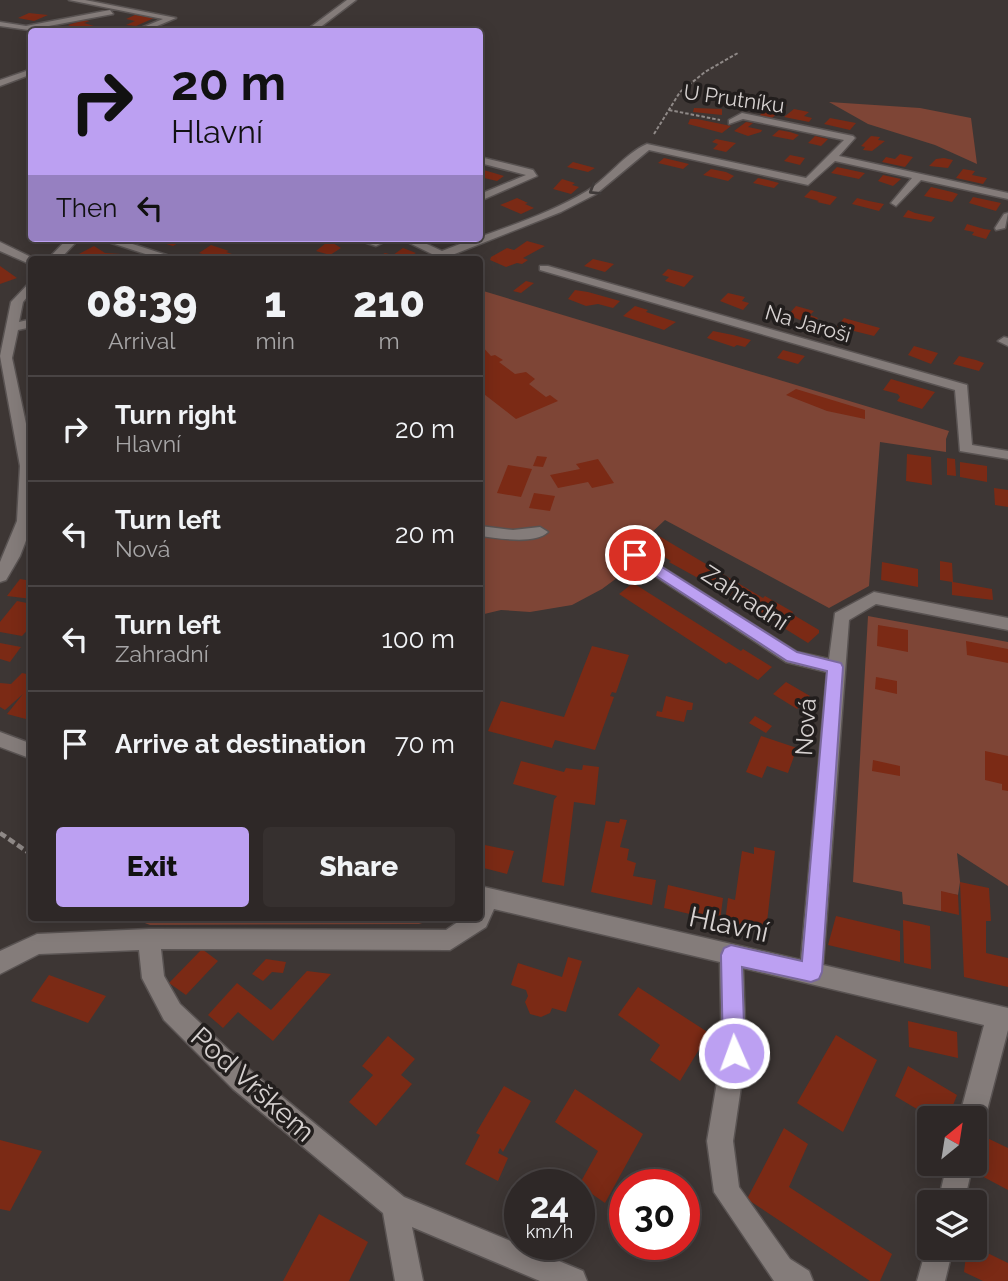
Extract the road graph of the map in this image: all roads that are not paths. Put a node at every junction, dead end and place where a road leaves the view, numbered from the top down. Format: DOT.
graph roads {
  1 [pos="73,0"];
  2 [pos="352,0"];
  3 [pos="122,10"];
  4 [pos="0,24"];
  5 [pos="28,28"];
  6 [pos="146,28"];
  7 [pos="314,28"];
  8 [pos="28,72"];
  9 [pos="0,76"];
  10 [pos="11,78"];
  11 [pos="0,83"];
  12 [pos="732,122"];
  13 [pos="833,158"];
  14 [pos="483,161"];
  15 [pos="918,177"];
  16 [pos="483,197"];
  17 [pos="1008,197"];
  18 [pos="896,204"];
  19 [pos="1008,216"];
  20 [pos="1000,228"];
  21 [pos="483,239"];
  22 [pos="70,242"];
  23 [pos="116,242"];
  24 [pos="412,242"];
  25 [pos="475,242"];
  26 [pos="0,245"];
  27 [pos="57,256"];
  28 [pos="163,256"];
  29 [pos="435,256"];
  30 [pos="440,256"];
  31 [pos="28,260"];
  32 [pos="544,268"];
  33 [pos="28,288"];
  34 [pos="17,302"];
  35 [pos="0,310"];
  36 [pos="28,324"];
  37 [pos="12,327"];
  38 [pos="1008,456"];
  39 [pos="28,459"];
  40 [pos="28,478"];
  41 [pos="483,531"];
  42 [pos="540,532"];
  43 [pos="635,555"];
  44 [pos="0,576"];
  45 [pos="1008,624"];
  46 [pos="835,667"];
  47 [pos="0,739"];
  48 [pos="28,750"];
  49 [pos="484,897"];
  50 [pos="477,921"];
  51 [pos="149,939"];
  52 [pos="731,955"];
  53 [pos="0,963"];
  54 [pos="811,972"];
  55 [pos="1003,1017"];
  56 [pos="976,1106"];
  57 [pos="395,1206"];
  58 [pos="936,1260"];
  59 [pos="566,1280"];
  60 [pos="409,1281"];
  61 [pos="799,1281"];
  62 [pos="931,1281"];
  1 -- 3 [label="street"];
  2 -- 7 [label="street"];
  3 -- 5 [label="street"];
  3 -- 6 [label="street"];
  4 -- 5 [label="street"];
  8 -- 10 [label="street"];
  9 -- 10 [label="street"];
  10 -- 11 [label="street"];
  12 -- 13 [label="street, U Prutníku"];
  13 -- 15 [label="street"];
  13 -- 21 [label="street, U Prutníku, one-way"];
  14 -- 16 [label="street"];
  15 -- 17 [label="street"];
  15 -- 18 [label="street"];
  19 -- 20 [label="street"];
  22 -- 27 [label="street"];
  23 -- 28 [label="street"];
  24 -- 29 [label="street"];
  25 -- 30 [label="street, U Prutníku, one-way"];
  26 -- 31 [label="street"];
  32 -- 38 [label="street, Na Jaroši"];
  33 -- 34 [label="street"];
  34 -- 35 [label="street"];
  34 -- 37 [label="street"];
  36 -- 37 [label="street"];
  37 -- 39 [label="street"];
  40 -- 44 [label="street"];
  41 -- 42 [label="street"];
  43 -- 46 [label="street, Zahradní"];
  45 -- 46 [label="street, Nová"];
  46 -- 54 [label="street, Nová"];
  47 -- 48 [label="street"];
  49 -- 52 [label="street, Hlavní"];
  50 -- 51 [label="street"];
  51 -- 53 [label="street"];
  51 -- 57 [label="street, Pod Vrškem"];
  52 -- 54 [label="street, Hlavní"];
  52 -- 61 [label="street"];
  54 -- 55 [label="street, Hlavní"];
  55 -- 56 [label="street"];
  57 -- 59 [label="street, Pod Vrškem"];
  57 -- 60 [label="street"];
  58 -- 62 [label="street"];
}
